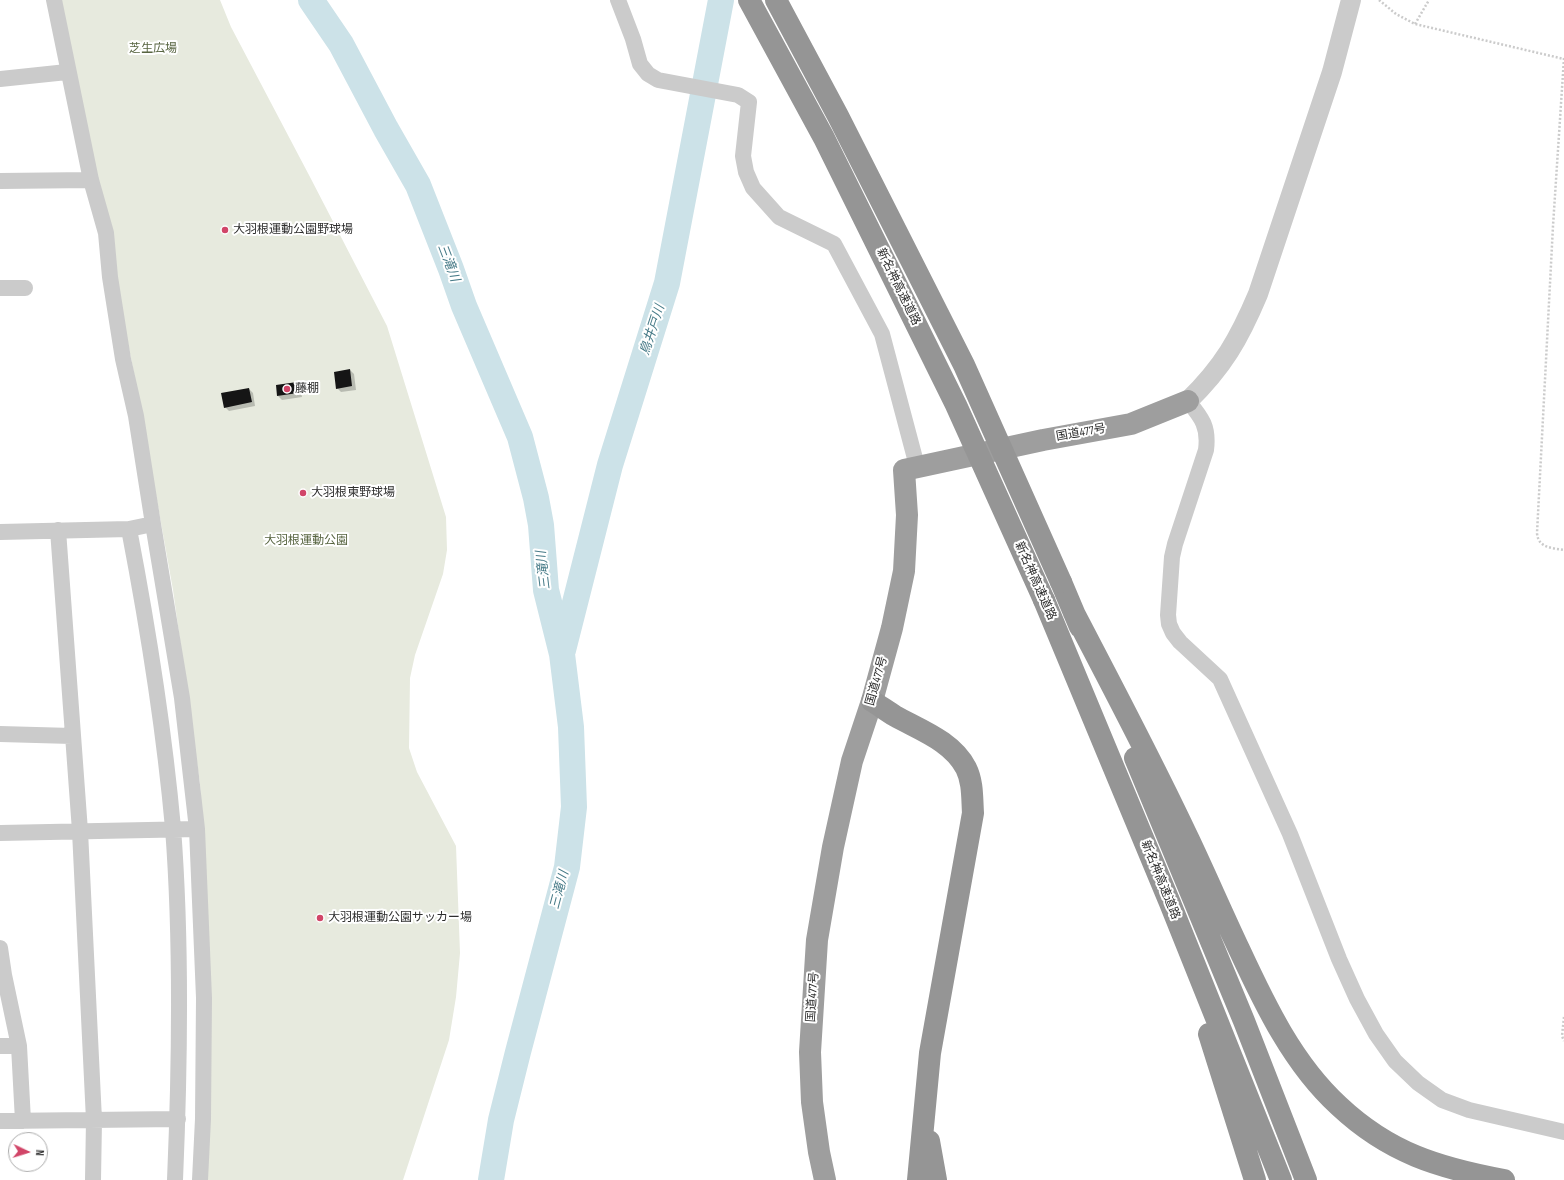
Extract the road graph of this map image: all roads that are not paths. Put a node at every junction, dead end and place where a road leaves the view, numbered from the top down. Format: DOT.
graph roads {
  1 [pos="54,0"];
  2 [pos="618,0"];
  3 [pos="749,0"];
  4 [pos="776,0"];
  5 [pos="1351,0"];
  6 [pos="67,72"];
  7 [pos="0,79"];
  8 [pos="91,180"];
  9 [pos="0,181"];
  10 [pos="0,288"];
  11 [pos="25,288"];
  12 [pos="1188,401"];
  13 [pos="917,466"];
  14 [pos="153,524"];
  15 [pos="129,529"];
  16 [pos="58,530"];
  17 [pos="0,532"];
  18 [pos="1074,613"];
  19 [pos="872,701"];
  20 [pos="0,734"];
  21 [pos="72,736"];
  22 [pos="173,828"];
  23 [pos="197,829"];
  24 [pos="80,831"];
  25 [pos="0,833"];
  26 [pos="1170,903"];
  27 [pos="0,948"];
  28 [pos="2,975"];
  29 [pos="0,1046"];
  30 [pos="19,1046"];
  31 [pos="924,1114"];
  32 [pos="178,1119"];
  33 [pos="94,1120"];
  34 [pos="0,1121"];
  35 [pos="23,1121"];
  36 [pos="1564,1132"];
  37 [pos="93,1180"];
  38 [pos="175,1180"];
  39 [pos="200,1180"];
  40 [pos="825,1180"];
  41 [pos="918,1180"];
  42 [pos="936,1180"];
  43 [pos="1255,1180"];
  44 [pos="1281,1180"];
  45 [pos="1306,1180"];
  46 [pos="1504,1180"];
  1 -- 6 [label="street"];
  2 -- 13 [label="street"];
  3 -- 26 [label="highway, 新名神高速道路, bridge"];
  4 -- 18 [label="highway, 新名神高速道路, bridge"];
  5 -- 12 [label="street"];
  6 -- 7 [label="street"];
  6 -- 8 [label="street"];
  8 -- 9 [label="street"];
  8 -- 14 [label="street"];
  10 -- 11 [label="street"];
  12 -- 13 [label="highway, 国道477号"];
  12 -- 36 [label="street"];
  13 -- 19 [label="highway, 国道477号"];
  14 -- 15 [label="street"];
  14 -- 23 [label="street"];
  15 -- 16 [label="street"];
  15 -- 22 [label="street"];
  16 -- 17 [label="street"];
  16 -- 21 [label="street"];
  18 -- 45 [label="highway, 新名神高速道路"];
  18 -- 46 [label="highway"];
  19 -- 31 [label="highway"];
  19 -- 40 [label="highway, 国道477号"];
  20 -- 21 [label="street"];
  21 -- 24 [label="street"];
  22 -- 23 [label="street"];
  22 -- 24 [label="street"];
  22 -- 32 [label="street"];
  23 -- 39 [label="street"];
  24 -- 25 [label="street"];
  24 -- 33 [label="street"];
  26 -- 43 [label="highway"];
  26 -- 44 [label="highway, 新名神高速道路"];
  27 -- 28 [label="street"];
  28 -- 30 [label="street"];
  29 -- 30 [label="street"];
  30 -- 35 [label="street"];
  31 -- 41 [label="highway"];
  31 -- 42 [label="highway"];
  32 -- 33 [label="street"];
  32 -- 38 [label="street"];
  33 -- 35 [label="street"];
  33 -- 37 [label="street"];
  34 -- 35 [label="street"];
}
